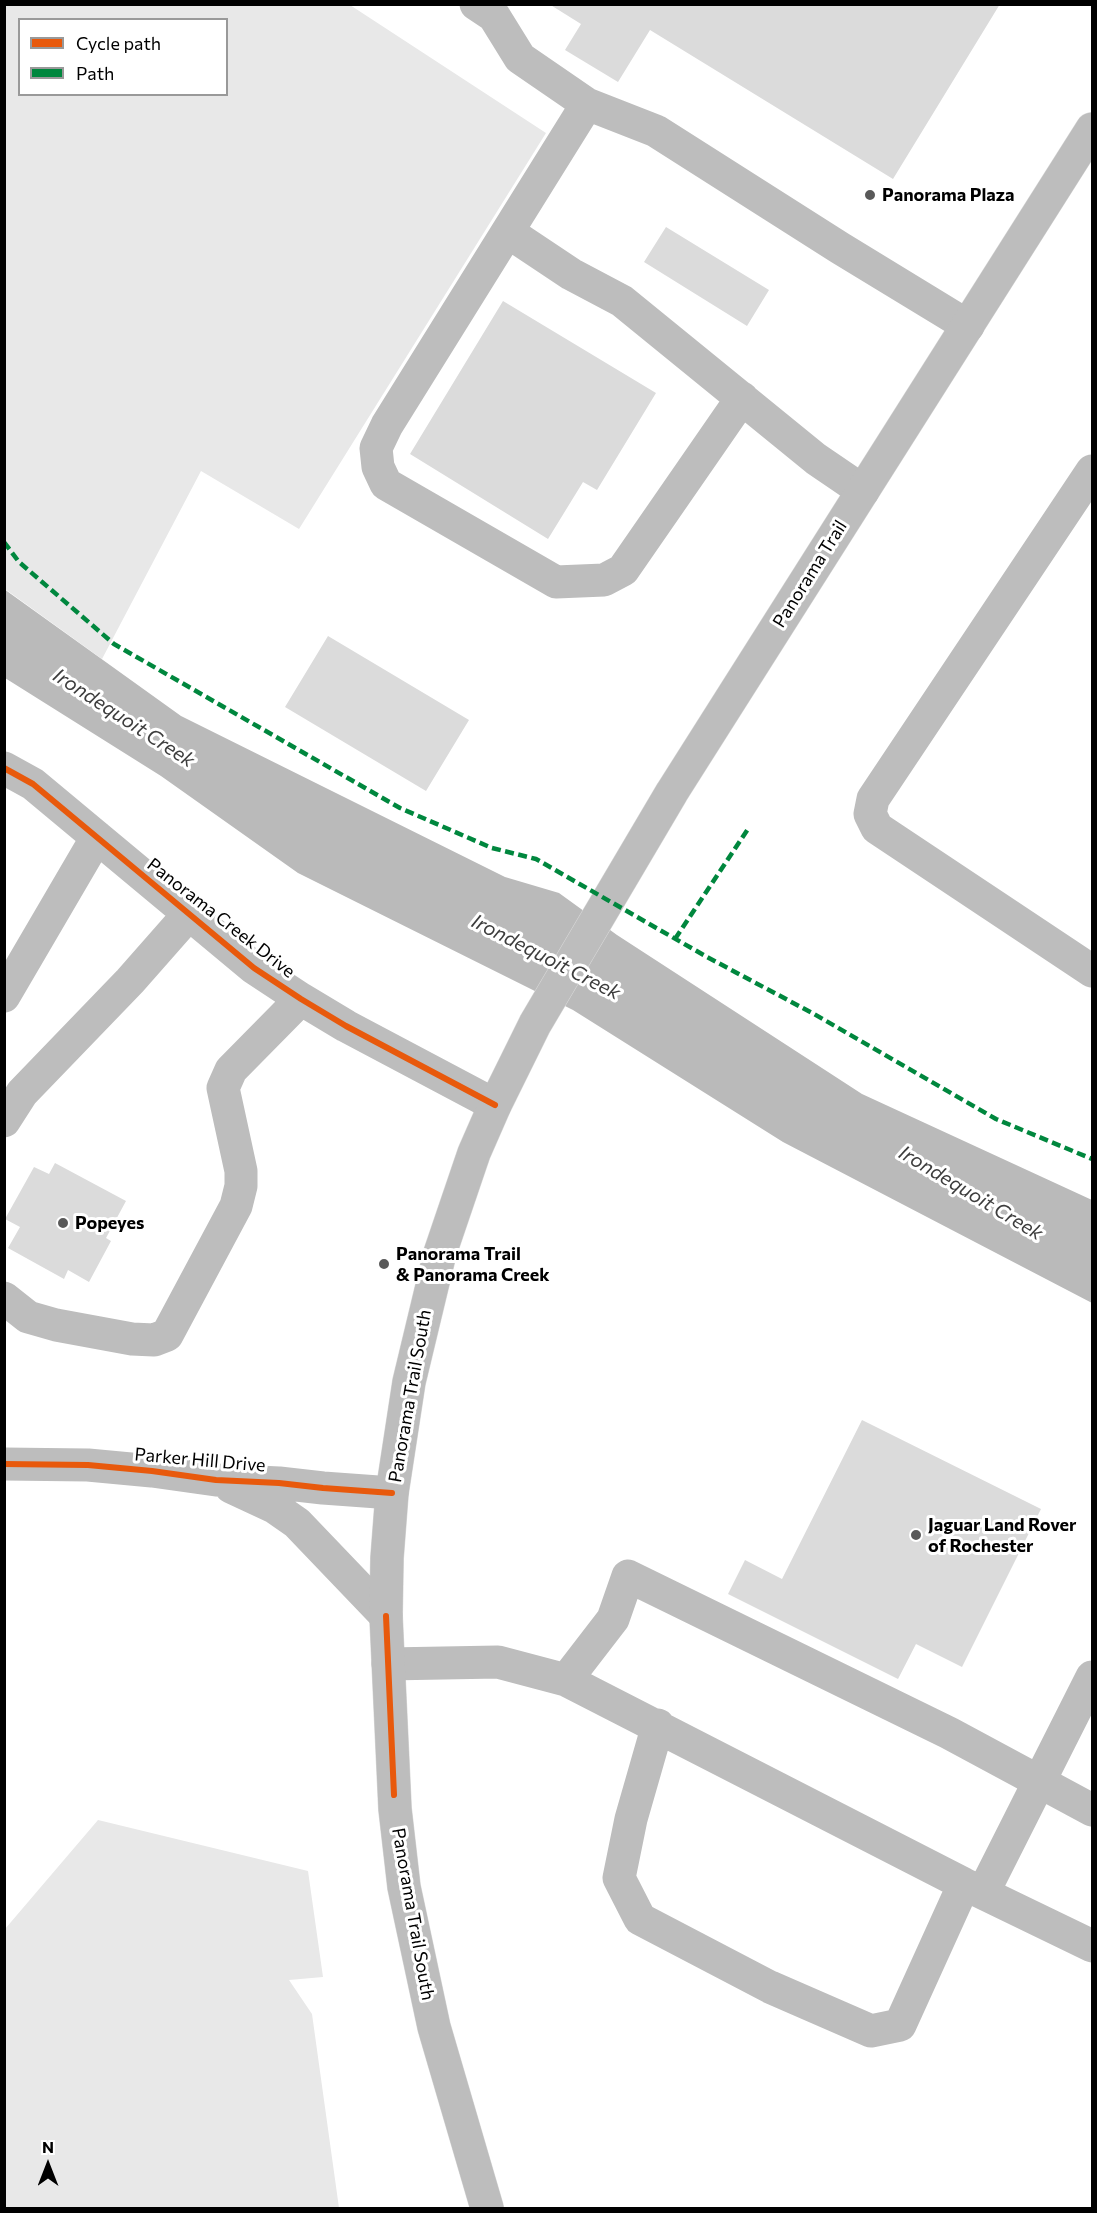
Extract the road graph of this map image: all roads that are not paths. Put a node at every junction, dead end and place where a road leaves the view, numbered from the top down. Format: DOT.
graph roads {
  1 [pos="476,4"];
  2 [pos="587,104"];
  3 [pos="1092,129"];
  4 [pos="508,232"];
  5 [pos="968,326"];
  6 [pos="742,398"];
  7 [pos="1092,471"];
  8 [pos="863,491"];
  9 [pos="4,768"];
  10 [pos="97,837"];
  11 [pos="189,914"];
  12 [pos="1092,971"];
  13 [pos="4,996"];
  14 [pos="301,999"];
  15 [pos="535,1024"];
  16 [pos="495,1105"];
  17 [pos="4,1121"];
  18 [pos="4,1298"];
  19 [pos="4,1464"];
  20 [pos="216,1479"];
  21 [pos="392,1493"];
  22 [pos="386,1617"];
  23 [pos="388,1664"];
  24 [pos="1092,1677"];
  25 [pos="566,1680"];
  26 [pos="658,1725"];
  27 [pos="1038,1782"];
  28 [pos="1092,1810"];
  29 [pos="973,1888"];
  30 [pos="1092,1946"];
  31 [pos="487,2208"];
  1 -- 2 [label="main road"];
  2 -- 4 [label="main road"];
  2 -- 5 [label="main road"];
  3 -- 5 [label="main road, Panorama Trail"];
  4 -- 6 [label="main road"];
  4 -- 6 [label="main road"];
  5 -- 8 [label="main road, Panorama Trail"];
  6 -- 8 [label="main road"];
  7 -- 12 [label="main road"];
  8 -- 15 [label="main road, Panorama Trail"];
  9 -- 10 [label="main road, Panorama Creek Drive"];
  10 -- 11 [label="main road, Panorama Creek Drive"];
  10 -- 13 [label="main road"];
  11 -- 14 [label="main road, Panorama Creek Drive"];
  11 -- 17 [label="main road"];
  14 -- 16 [label="main road, Panorama Creek Drive"];
  14 -- 18 [label="main road"];
  15 -- 16 [label="main road, Panorama Trail South"];
  16 -- 21 [label="main road, Panorama Trail South"];
  19 -- 20 [label="main road, Parker Hill Drive"];
  20 -- 21 [label="main road, Parker Hill Drive"];
  20 -- 22 [label="main road, Parker Hill Drive"];
  21 -- 22 [label="main road, Panorama Trail South"];
  22 -- 23 [label="main road, Panorama Trail South"];
  23 -- 25 [label="main road"];
  23 -- 31 [label="main road, Panorama Trail South"];
  24 -- 27 [label="main road"];
  25 -- 26 [label="main road"];
  25 -- 27 [label="main road"];
  26 -- 29 [label="main road"];
  26 -- 29 [label="main road"];
  27 -- 28 [label="main road"];
  27 -- 29 [label="main road"];
  29 -- 30 [label="main road"];
}
